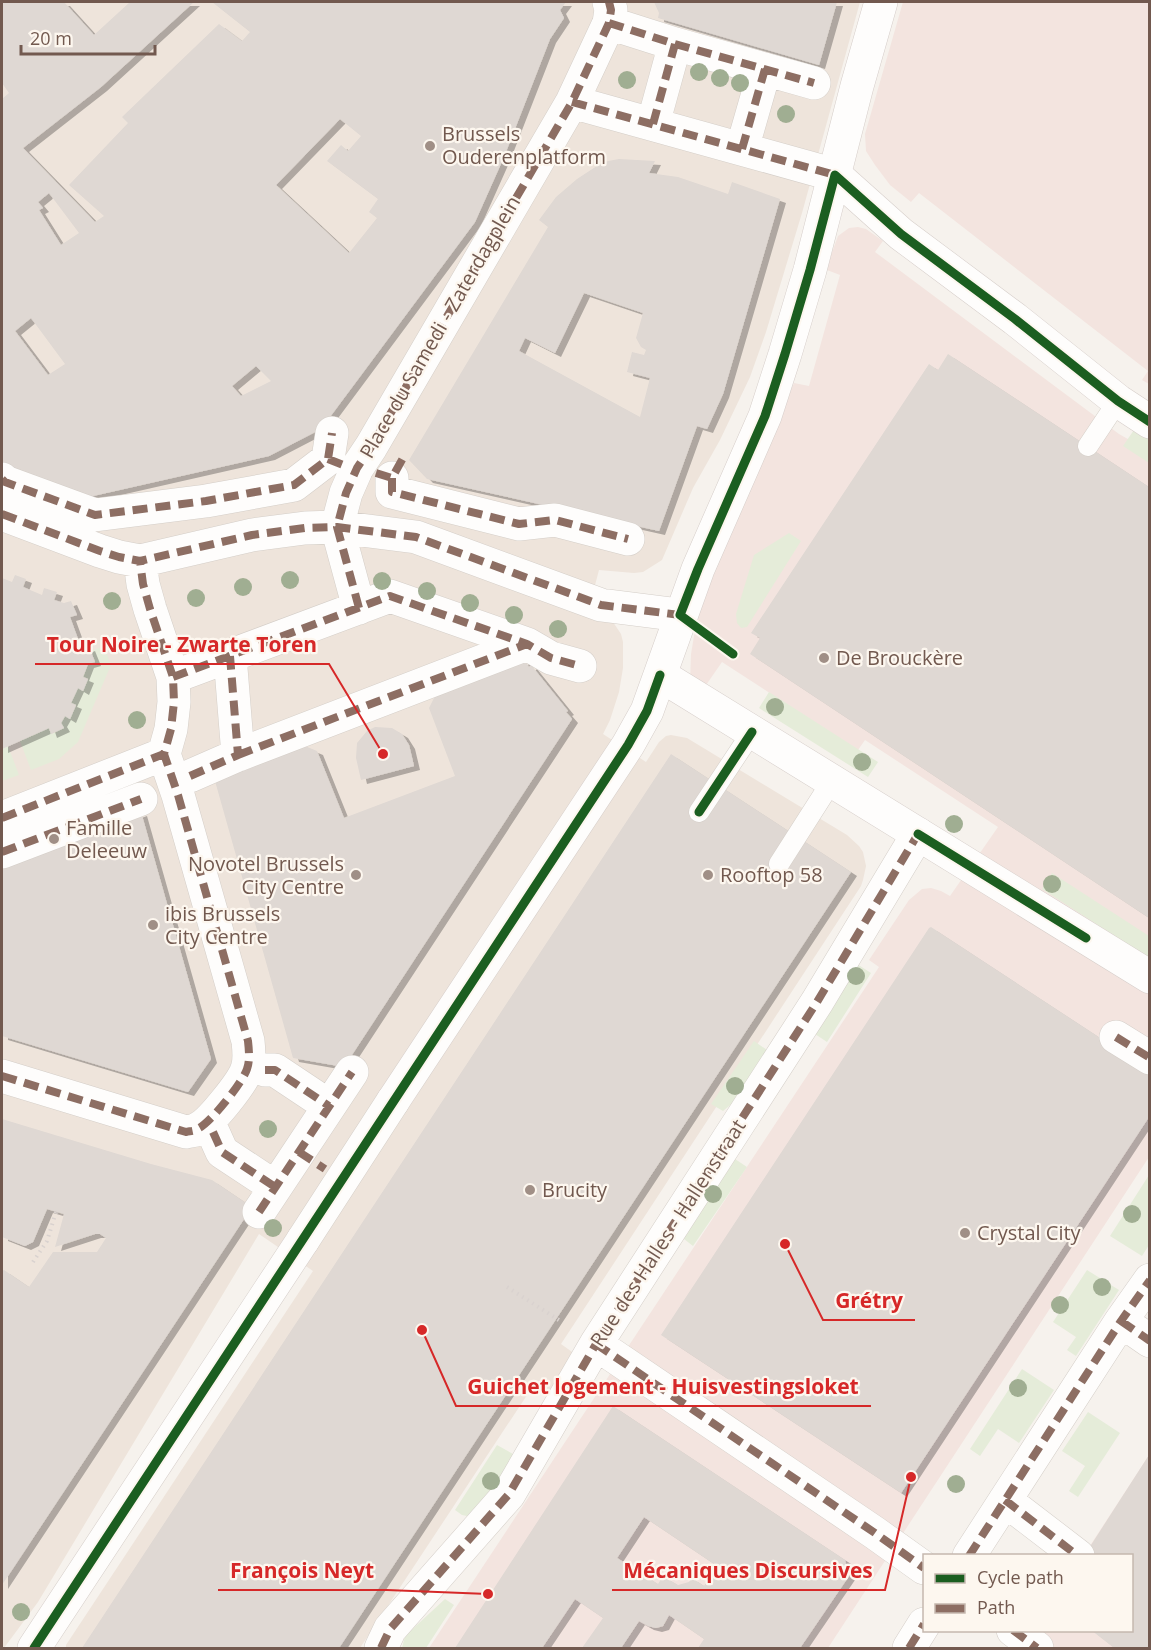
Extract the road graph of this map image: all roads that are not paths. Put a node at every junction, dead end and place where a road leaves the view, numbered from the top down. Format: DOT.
graph roads {
  1 [pos="881,2"];
  2 [pos="609,12"];
  3 [pos="675,44"];
  4 [pos="765,69"];
  5 [pos="814,83"];
  6 [pos="572,102"];
  7 [pos="653,124"];
  8 [pos="742,149"];
  9 [pos="835,175"];
  10 [pos="1119,401"];
  11 [pos="1149,422"];
  12 [pos="1088,446"];
  13 [pos="334,452"];
  14 [pos="390,470"];
  15 [pos="2,479"];
  16 [pos="2,514"];
  17 [pos="337,527"];
  18 [pos="627,539"];
  19 [pos="140,561"];
  20 [pos="359,608"];
  21 [pos="680,615"];
  22 [pos="527,644"];
  23 [pos="230,656"];
  24 [pos="580,666"];
  25 [pos="660,675"];
  26 [pos="173,676"];
  27 [pos="752,732"];
  28 [pos="164,754"];
  29 [pos="238,755"];
  30 [pos="190,776"];
  31 [pos="832,782"];
  32 [pos="141,799"];
  33 [pos="699,812"];
  34 [pos="2,818"];
  35 [pos="918,834"];
  36 [pos="2,852"];
  37 [pos="779,864"];
  38 [pos="1149,976"];
  39 [pos="1116,1037"];
  40 [pos="1149,1058"];
  41 [pos="265,1070"];
  42 [pos="352,1072"];
  43 [pos="2,1076"];
  44 [pos="329,1106"];
  45 [pos="213,1132"];
  46 [pos="1149,1280"];
  47 [pos="1121,1321"];
  48 [pos="1149,1341"];
  49 [pos="596,1344"];
  50 [pos="1005,1500"];
  51 [pos="970,1554"];
  52 [pos="1075,1554"];
  53 [pos="923,1567"];
  54 [pos="923,1626"];
  55 [pos="1016,1632"];
  56 [pos="34,1648"];
  57 [pos="381,1648"];
  58 [pos="909,1648"];
  59 [pos="1037,1648"];
  1 -- 9 [label="street"];
  2 -- 3 [label="street, Place du Samedi - Zaterdagplein"];
  2 -- 6 [label="street, Place du Samedi - Zaterdagplein"];
  3 -- 4 [label="street, Place du Samedi - Zaterdagplein"];
  3 -- 7 [label="street"];
  4 -- 5 [label="street, Place du Samedi - Zaterdagplein"];
  4 -- 8 [label="street"];
  6 -- 7 [label="street"];
  6 -- 17 [label="street, Place du Samedi - Zaterdagplein"];
  7 -- 8 [label="street"];
  8 -- 9 [label="street"];
  9 -- 10 [label="street"];
  9 -- 21 [label="street"];
  10 -- 11 [label="street"];
  10 -- 12 [label="lane"];
  13 -- 15 [label="street"];
  14 -- 18 [label="street"];
  16 -- 19 [label="street"];
  17 -- 19 [label="street"];
  17 -- 20 [label="street"];
  17 -- 21 [label="street"];
  19 -- 26 [label="street"];
  20 -- 22 [label="street"];
  20 -- 23 [label="street"];
  21 -- 25 [label="street"];
  22 -- 24 [label="street"];
  22 -- 29 [label="street"];
  23 -- 26 [label="street"];
  23 -- 29 [label="street"];
  25 -- 27 [label="street"];
  25 -- 56 [label="street"];
  26 -- 28 [label="street"];
  27 -- 31 [label="street"];
  27 -- 33 [label="lane"];
  28 -- 34 [label="street"];
  28 -- 43 [label="street"];
  29 -- 30 [label="street"];
  31 -- 35 [label="street"];
  31 -- 37 [label="lane"];
  32 -- 36 [label="street"];
  35 -- 38 [label="street"];
  35 -- 49 [label="street, Rue des Halles - Hallenstraat"];
  39 -- 40 [label="street"];
  41 -- 44 [label="street"];
  42 -- 44 [label="street"];
  44 -- 45 [label="street"];
  46 -- 47 [label="street"];
  47 -- 48 [label="street"];
  47 -- 50 [label="street"];
  49 -- 53 [label="street"];
  49 -- 57 [label="street, Rue des Halles - Hallenstraat"];
  50 -- 51 [label="street"];
  50 -- 52 [label="street"];
  54 -- 58 [label="street"];
  55 -- 59 [label="street"];
}
